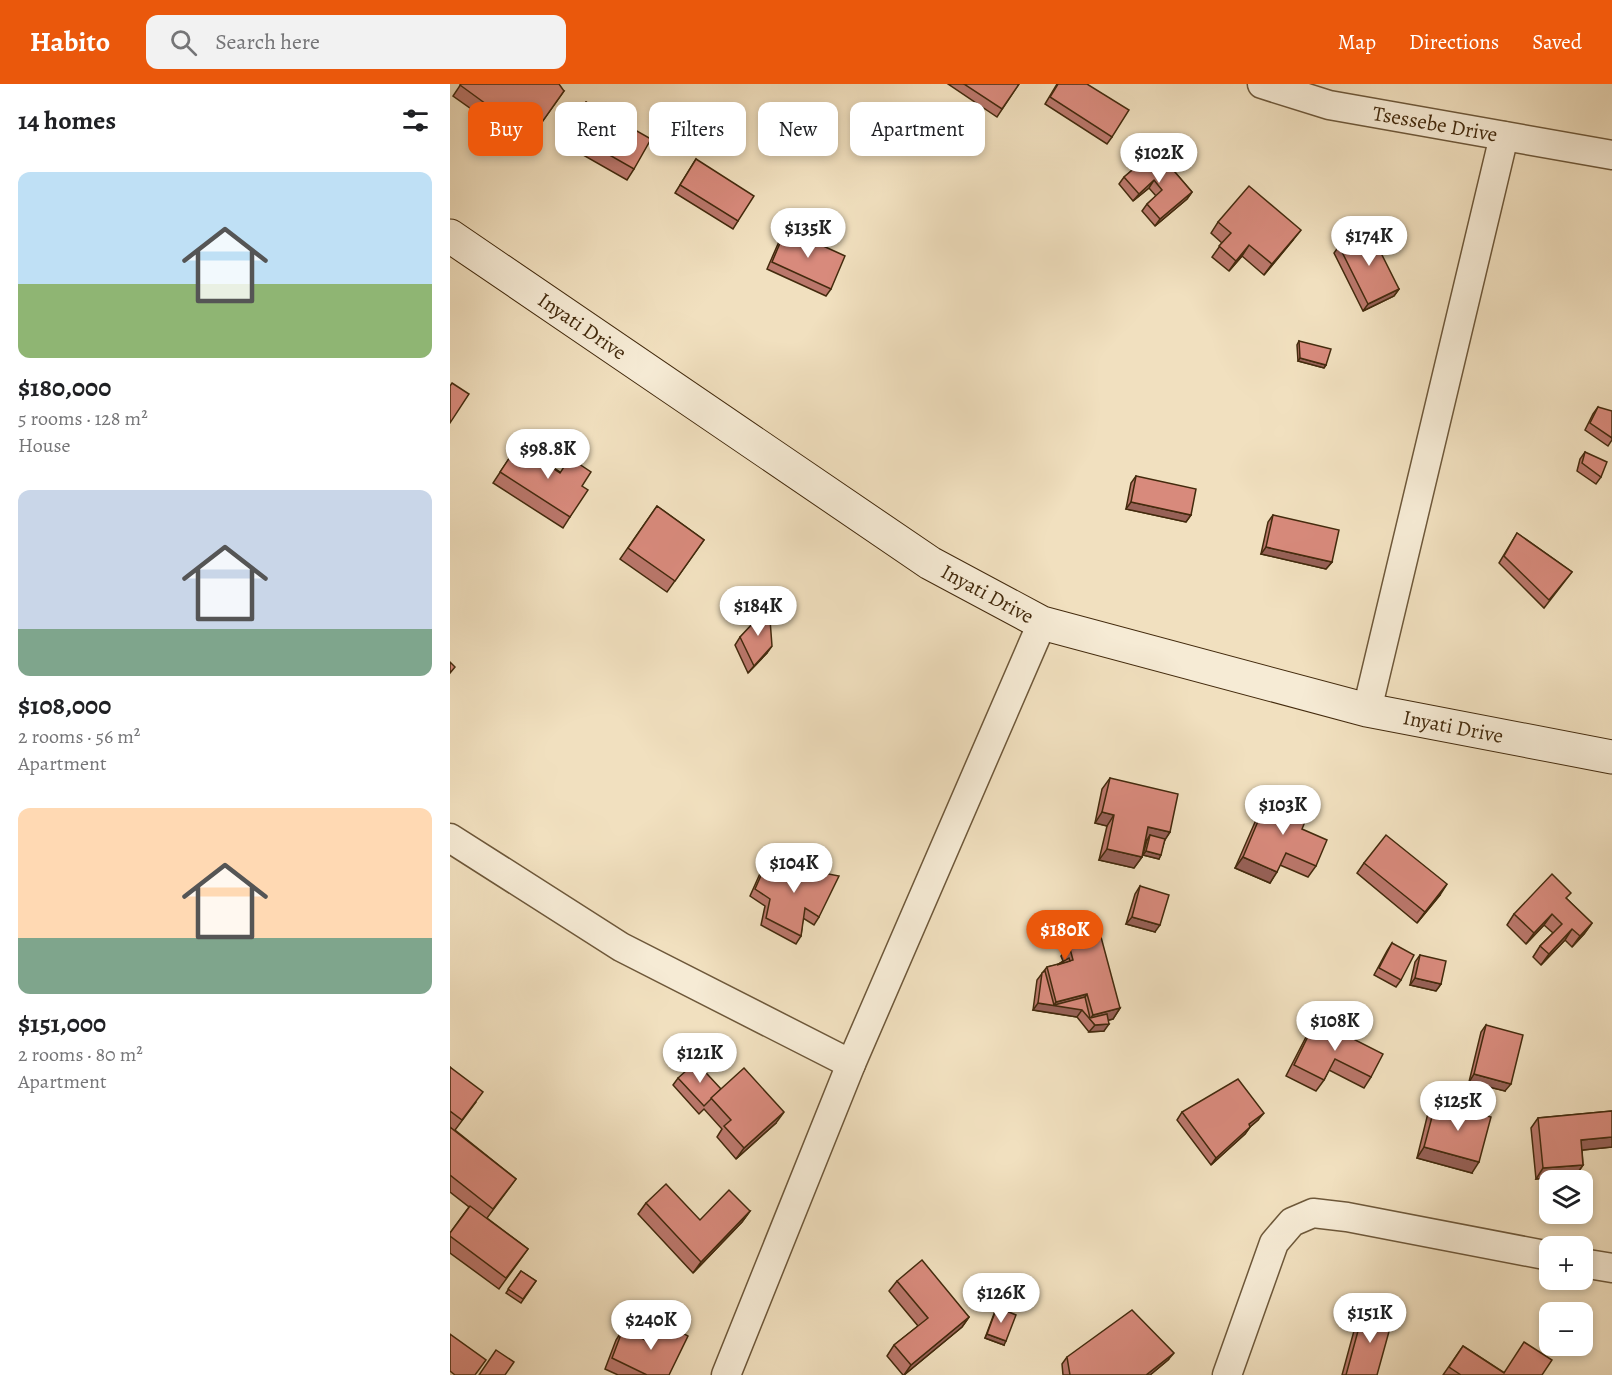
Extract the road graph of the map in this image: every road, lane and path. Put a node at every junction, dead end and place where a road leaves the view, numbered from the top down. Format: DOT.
graph roads {
  1 [pos="1262,84"];
  2 [pos="1504,136"];
  3 [pos="1612,155"];
  4 [pos="450,236"];
  5 [pos="1042,623"];
  6 [pos="1367,710"];
  7 [pos="1612,757"];
  8 [pos="450,838"];
  9 [pos="851,1064"];
  10 [pos="1539,1254"];
  11 [pos="1593,1265"];
  12 [pos="1612,1268"];
  13 [pos="726,1375"];
  14 [pos="1227,1375"];
  1 -- 2 [label="street, Tsessebe Drive"];
  2 -- 3 [label="street, Tsessebe Drive"];
  2 -- 6 [label="street"];
  4 -- 5 [label="street, Inyati Drive"];
  5 -- 6 [label="street, Inyati Drive"];
  5 -- 9 [label="street"];
  6 -- 7 [label="street, Inyati Drive"];
  8 -- 9 [label="street"];
  9 -- 13 [label="street"];
  10 -- 14 [label="street"];
  11 -- 12 [label="street"];
}
